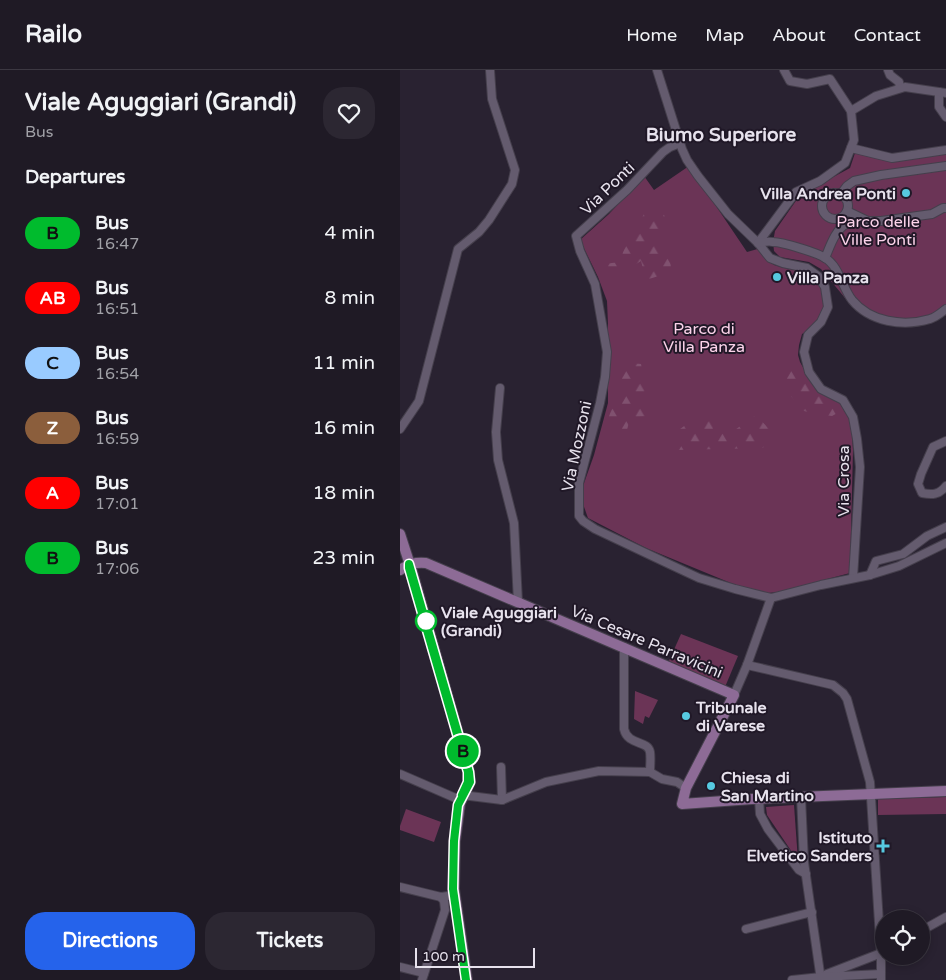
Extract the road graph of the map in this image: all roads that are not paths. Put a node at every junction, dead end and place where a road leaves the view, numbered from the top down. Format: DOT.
graph roads {
  1 [pos="490,70"];
  2 [pos="658,70"];
  3 [pos="784,70"];
  4 [pos="828,70"];
  5 [pos="888,70"];
  6 [pos="830,78"];
  7 [pos="897,89"];
  8 [pos="942,93"];
  9 [pos="851,111"];
  10 [pos="946,117"];
  11 [pos="680,143"];
  12 [pos="851,148"];
  13 [pos="946,150"];
  14 [pos="946,166"];
  15 [pos="841,194"];
  16 [pos="946,208"];
  17 [pos="847,211"];
  18 [pos="868,221"];
  19 [pos="576,236"];
  20 [pos="758,243"];
  21 [pos="825,258"];
  22 [pos="946,309"];
  23 [pos="500,388"];
  24 [pos="400,429"];
  25 [pos="946,441"];
  26 [pos="946,486"];
  27 [pos="946,527"];
  28 [pos="400,534"];
  29 [pos="946,543"];
  30 [pos="403,566"];
  31 [pos="870,574"];
  32 [pos="853,578"];
  33 [pos="771,598"];
  34 [pos="518,602"];
  35 [pos="624,647"];
  36 [pos="747,665"];
  37 [pos="734,695"];
  38 [pos="501,767"];
  39 [pos="650,772"];
  40 [pos="400,774"];
  41 [pos="686,788"];
  42 [pos="946,791"];
  43 [pos="872,794"];
  44 [pos="462,797"];
  45 [pos="802,797"];
  46 [pos="759,799"];
  47 [pos="502,800"];
  48 [pos="806,874"];
  49 [pos="400,887"];
  50 [pos="455,895"];
  51 [pos="441,897"];
  52 [pos="457,907"];
  53 [pos="445,910"];
  54 [pos="879,910"];
  55 [pos="812,912"];
  56 [pos="946,917"];
  57 [pos="930,926"];
  58 [pos="746,929"];
  59 [pos="875,956"];
  60 [pos="400,967"];
  61 [pos="423,977"];
  62 [pos="881,977"];
  63 [pos="821,978"];
  64 [pos="467,980"];
  65 [pos="792,980"];
  1 -- 24 [label="street"];
  2 -- 11 [label="street, Via Crosa"];
  3 -- 6 [label="street"];
  4 -- 6 [label="street"];
  5 -- 7 [label="street"];
  6 -- 9 [label="street"];
  7 -- 8 [label="street"];
  7 -- 9 [label="street"];
  8 -- 10 [label="street"];
  9 -- 12 [label="street"];
  11 -- 19 [label="street, Via Ponti"];
  11 -- 20 [label="street, Via Crosa"];
  12 -- 13 [label="street"];
  12 -- 20 [label="street"];
  14 -- 15 [label="street"];
  15 -- 17 [label="street"];
  15 -- 17 [label="street"];
  16 -- 18 [label="street"];
  17 -- 18 [label="street"];
  18 -- 21 [label="street"];
  19 -- 33 [label="street, Via Mozzoni"];
  20 -- 21 [label="street"];
  20 -- 32 [label="street, Via Crosa"];
  21 -- 22 [label="street"];
  23 -- 34 [label="street"];
  25 -- 26 [label="street"];
  27 -- 31 [label="street"];
  28 -- 30 [label="street"];
  29 -- 31 [label="street"];
  30 -- 34 [label="street, Via Cesare Parravicini"];
  30 -- 44 [label="street"];
  31 -- 32 [label="street"];
  32 -- 33 [label="street"];
  33 -- 36 [label="street"];
  34 -- 35 [label="street, Via Cesare Parravicini"];
  35 -- 37 [label="street, Via Cesare Parravicini"];
  35 -- 39 [label="street"];
  36 -- 37 [label="street"];
  36 -- 43 [label="street"];
  37 -- 41 [label="street"];
  38 -- 47 [label="street"];
  39 -- 41 [label="street"];
  39 -- 47 [label="street"];
  40 -- 44 [label="street"];
  41 -- 46 [label="street"];
  42 -- 43 [label="street"];
  43 -- 45 [label="street"];
  43 -- 54 [label="street"];
  44 -- 47 [label="street"];
  44 -- 50 [label="street"];
  45 -- 46 [label="street"];
  45 -- 48 [label="street"];
  46 -- 48 [label="street"];
  48 -- 55 [label="street"];
  49 -- 51 [label="street"];
  50 -- 51 [label="street"];
  50 -- 52 [label="street"];
  51 -- 53 [label="street"];
  52 -- 53 [label="street"];
  52 -- 64 [label="street"];
  53 -- 61 [label="street"];
  55 -- 58 [label="street"];
  55 -- 63 [label="street"];
  56 -- 57 [label="street"];
  59 -- 63 [label="street"];
  60 -- 61 [label="street"];
  62 -- 63 [label="street"];
  63 -- 65 [label="street"];
}
